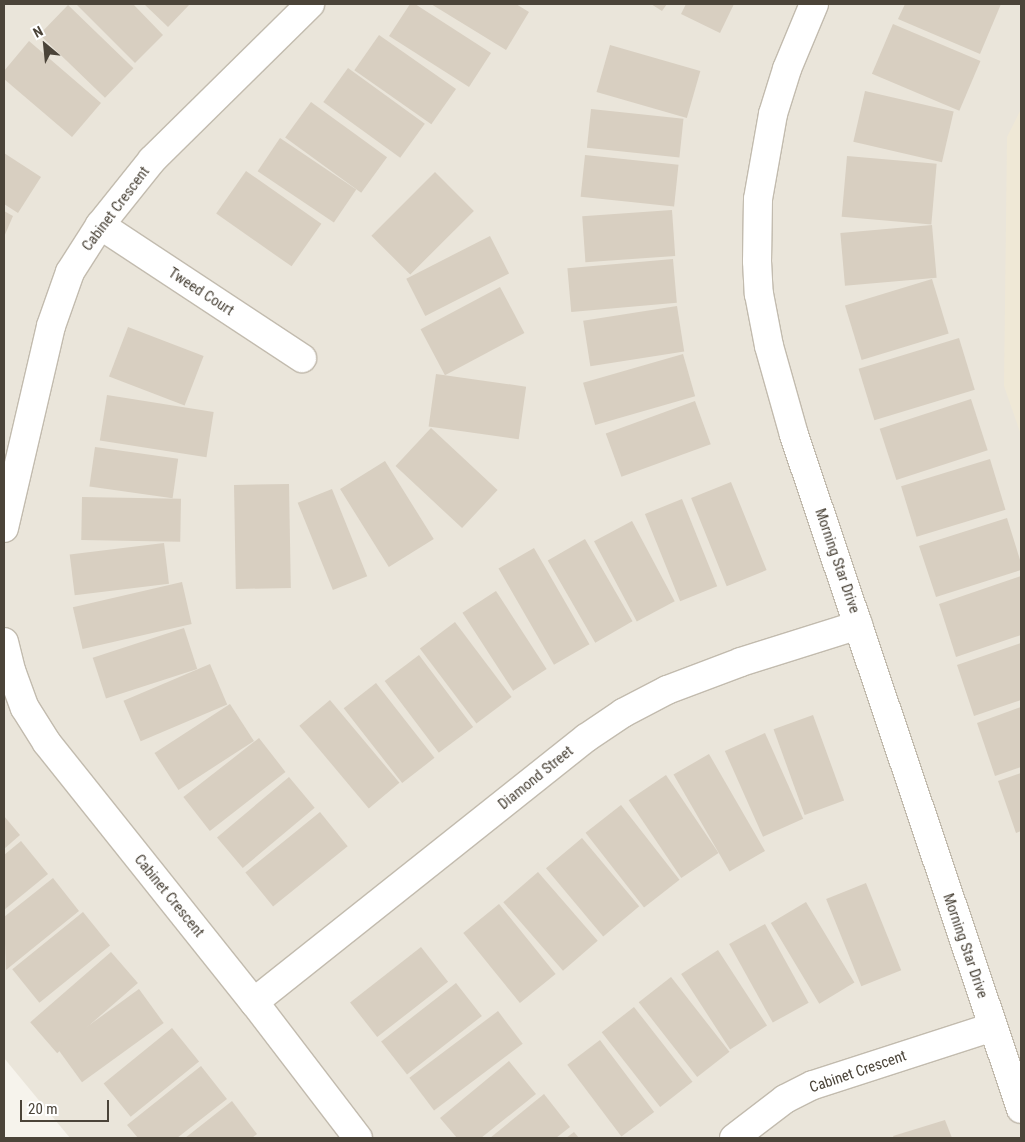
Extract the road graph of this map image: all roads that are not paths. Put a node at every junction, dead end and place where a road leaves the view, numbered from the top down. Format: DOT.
graph roads {
  1 [pos="310,4"];
  2 [pos="814,4"];
  3 [pos="100,225"];
  4 [pos="302,358"];
  5 [pos="4,528"];
  6 [pos="858,625"];
  7 [pos="4,642"];
  8 [pos="254,1002"];
  9 [pos="993,1027"];
  10 [pos="1021,1109"];
  11 [pos="358,1138"];
  12 [pos="734,1138"];
  1 -- 3 [label="street, Cabinet Crescent"];
  2 -- 6 [label="street, Morning Star Drive"];
  3 -- 4 [label="street, Tweed Court"];
  3 -- 5 [label="street, Cabinet Crescent"];
  6 -- 8 [label="street, Diamond Street"];
  6 -- 9 [label="street, Morning Star Drive"];
  7 -- 8 [label="street, Cabinet Crescent"];
  8 -- 11 [label="street, Cabinet Crescent"];
  9 -- 10 [label="street, Morning Star Drive"];
  9 -- 12 [label="street, Cabinet Crescent"];
}
